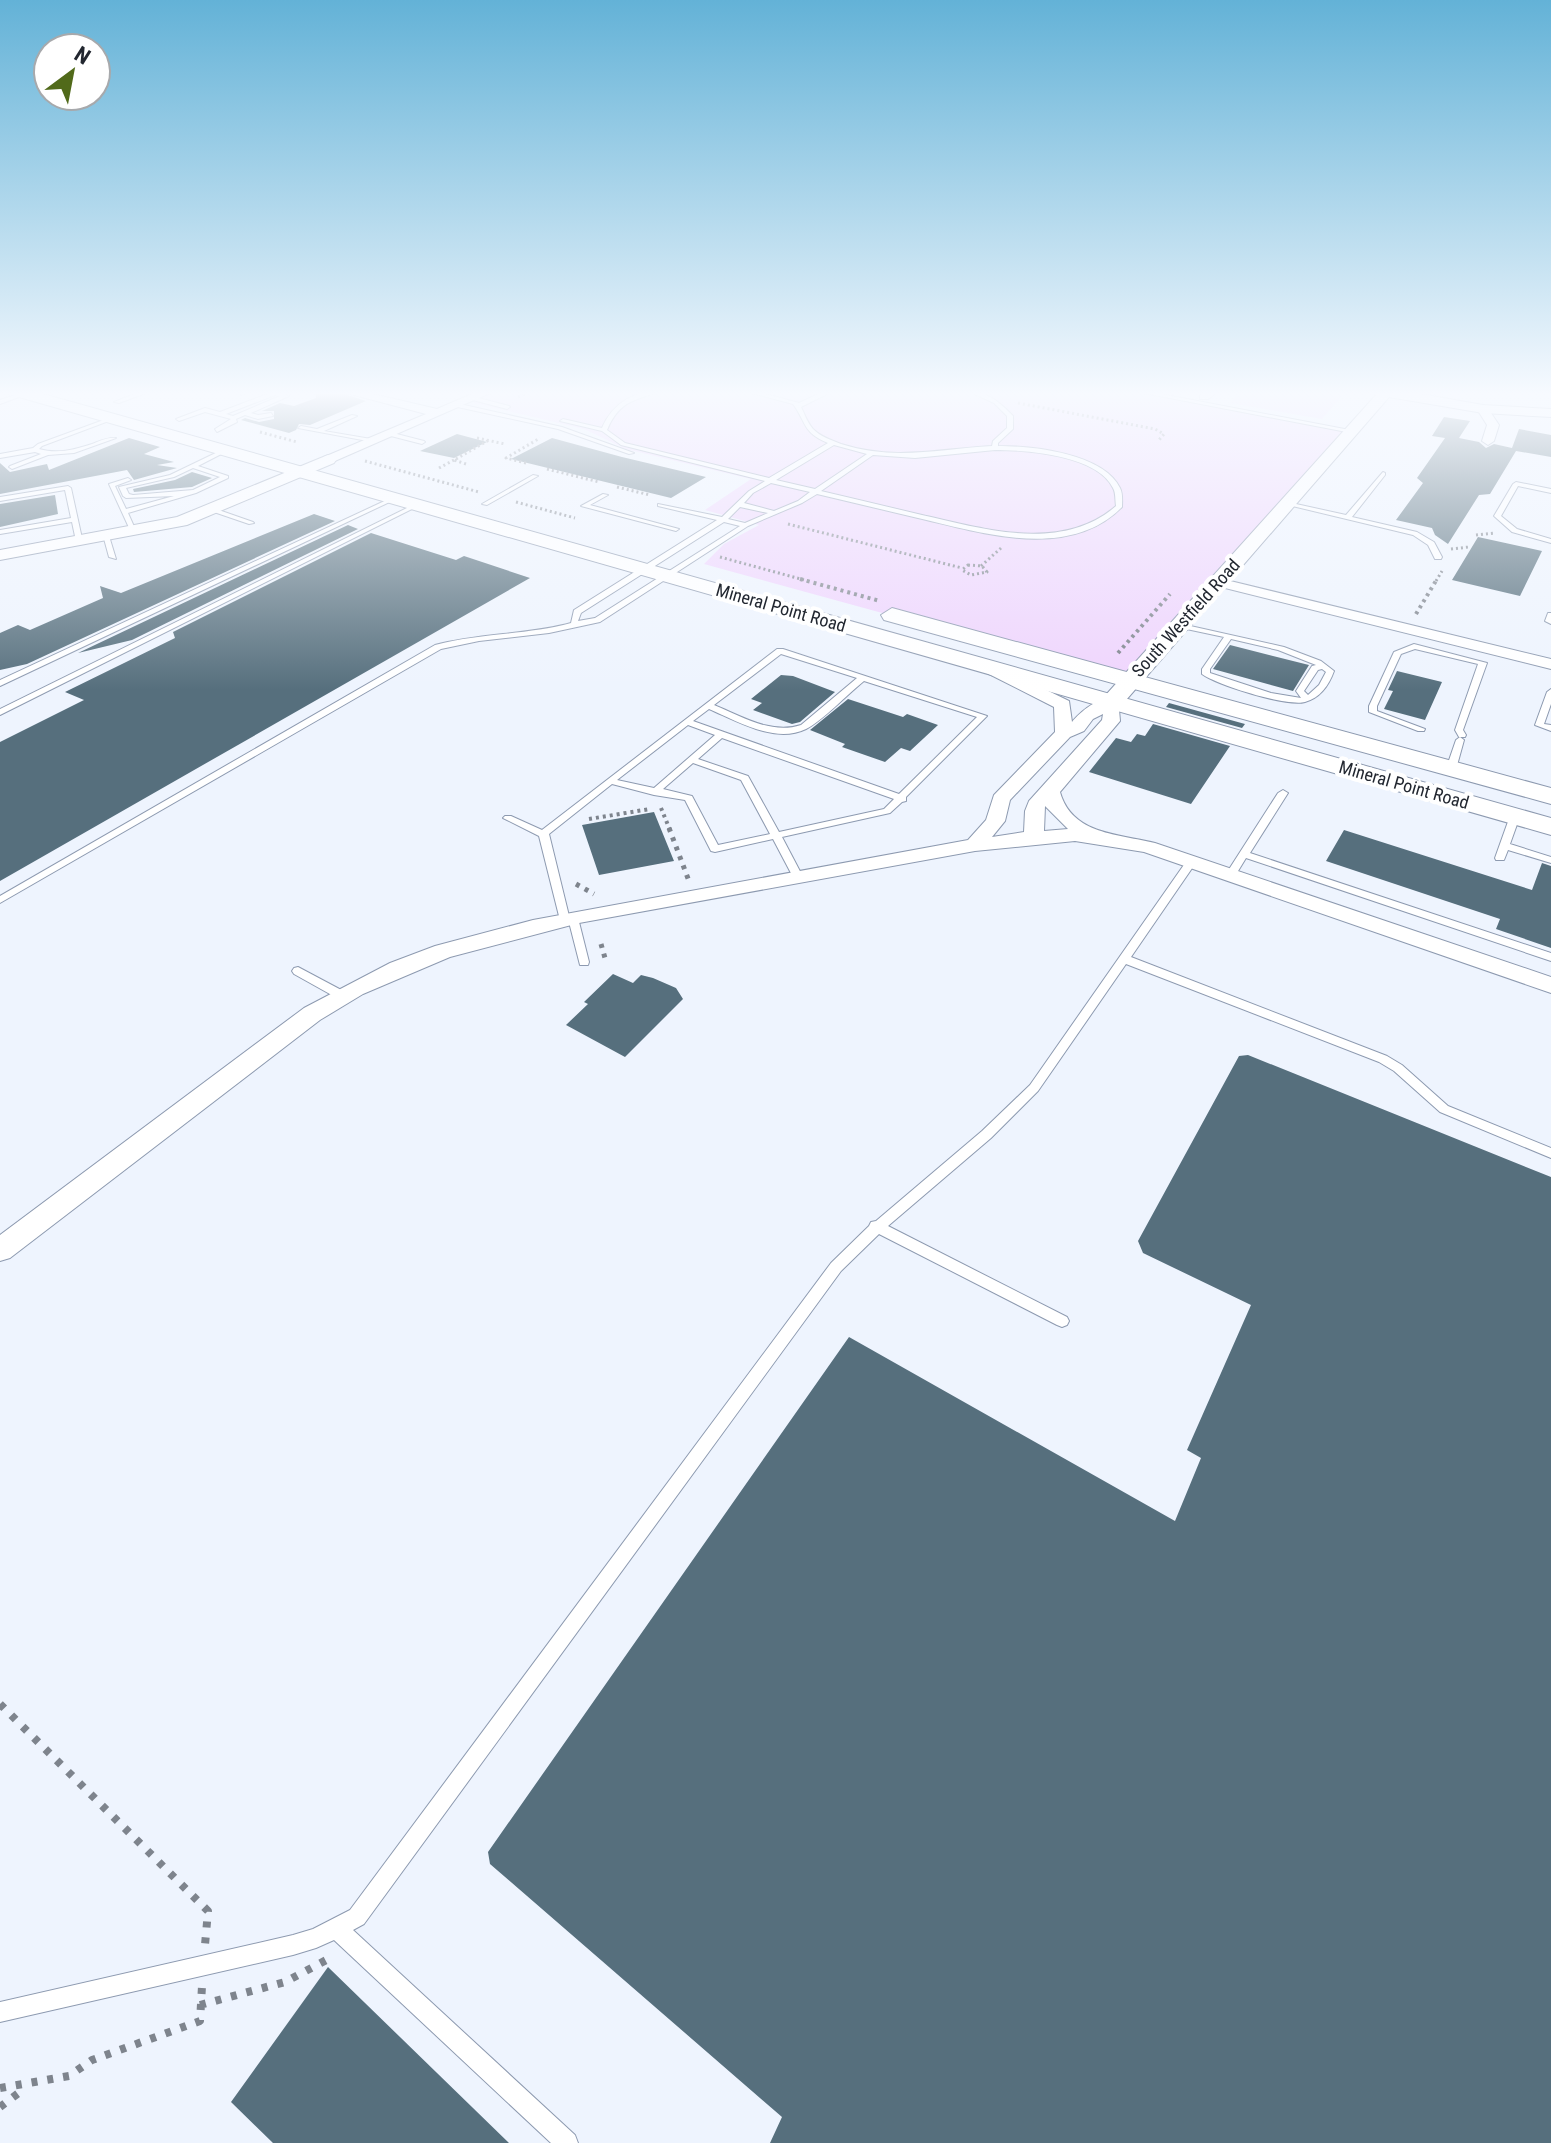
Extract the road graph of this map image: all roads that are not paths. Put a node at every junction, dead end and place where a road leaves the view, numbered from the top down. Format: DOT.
graph roads {
  1 [pos="52,490"];
  2 [pos="58,490"];
  3 [pos="113,490"];
  4 [pos="123,490"];
  5 [pos="198,490"];
  6 [pos="249,490"];
  7 [pos="370,490"];
  8 [pos="435,490"];
  9 [pos="510,490"];
  10 [pos="757,490"];
  11 [pos="809,490"];
  12 [pos="819,490"];
  13 [pos="1120,490"];
  14 [pos="1299,490"];
  15 [pos="1370,490"];
  16 [pos="1512,490"];
  17 [pos="194,492"];
  18 [pos="816,492"];
  19 [pos="605,495"];
  20 [pos="0,499"];
  21 [pos="393,499"];
  22 [pos="485,504"];
  23 [pos="738,504"];
  24 [pos="1287,504"];
  25 [pos="417,505"];
  26 [pos="662,505"];
  27 [pos="213,510"];
  28 [pos="124,512"];
  29 [pos="73,518"];
  30 [pos="779,518"];
  31 [pos="1347,518"];
  32 [pos="724,519"];
  33 [pos="251,523"];
  34 [pos="746,525"];
  35 [pos="133,531"];
  36 [pos="0,532"];
  37 [pos="703,533"];
  38 [pos="105,536"];
  39 [pos="80,541"];
  40 [pos="1551,541"];
  41 [pos="0,555"];
  42 [pos="113,557"];
  43 [pos="1438,557"];
  44 [pos="690,560"];
  45 [pos="660,567"];
  46 [pos="719,568"];
  47 [pos="1218,582"];
  48 [pos="871,610"];
  49 [pos="1551,615"];
  50 [pos="574,622"];
  51 [pos="1551,622"];
  52 [pos="1180,625"];
  53 [pos="1228,637"];
  54 [pos="1551,664"];
  55 [pos="1324,666"];
  56 [pos="990,667"];
  57 [pos="863,677"];
  58 [pos="1130,681"];
  59 [pos="0,683"];
  60 [pos="1551,692"];
  61 [pos="1306,698"];
  62 [pos="1112,702"];
  63 [pos="708,706"];
  64 [pos="0,712"];
  65 [pos="687,722"];
  66 [pos="1551,728"];
  67 [pos="1421,729"];
  68 [pos="1064,733"];
  69 [pos="721,734"];
  70 [pos="690,759"];
  71 [pos="1451,769"];
  72 [pos="610,781"];
  73 [pos="1012,791"];
  74 [pos="1050,791"];
  75 [pos="654,792"];
  76 [pos="1283,793"];
  77 [pos="1551,796"];
  78 [pos="903,799"];
  79 [pos="1515,816"];
  80 [pos="508,818"];
  81 [pos="1551,827"];
  82 [pos="544,834"];
  83 [pos="779,837"];
  84 [pos="1030,837"];
  85 [pos="1101,838"];
  86 [pos="975,845"];
  87 [pos="1505,846"];
  88 [pos="1244,854"];
  89 [pos="1500,858"];
  90 [pos="1551,860"];
  91 [pos="1192,861"];
  92 [pos="1231,874"];
  93 [pos="798,877"];
  94 [pos="0,900"];
  95 [pos="569,919"];
  96 [pos="1551,957"];
  97 [pos="1125,959"];
  98 [pos="584,962"];
  99 [pos="298,971"];
  100 [pos="1551,985"];
  101 [pos="341,995"];
  102 [pos="1551,1153"];
  103 [pos="876,1226"];
  104 [pos="0,1250"];
  105 [pos="1062,1321"];
  106 [pos="344,1936"];
  107 [pos="0,2012"];
  108 [pos="567,2143"];
  1 -- 20 [label="lane"];
  2 -- 29 [label="lane"];
  3 -- 28 [label="lane"];
  4 -- 17 [label="lane"];
  5 -- 17 [label="lane"];
  6 -- 27 [label="street"];
  7 -- 21 [label="main road, Mineral Point Road"];
  8 -- 22 [label="main road, Mineral Point Road"];
  9 -- 22 [label="lane"];
  10 -- 23 [label="lane"];
  11 -- 18 [label="lane"];
  12 -- 18 [label="lane"];
  13 -- 18 [label="lane"];
  14 -- 24 [label="street, South Westfield Road"];
  15 -- 31 [label="lane"];
  16 -- 40 [label="lane"];
  17 -- 28 [label="lane"];
  18 -- 30 [label="lane"];
  19 -- 37 [label="lane"];
  21 -- 25 [label="main road, Mineral Point Road"];
  21 -- 59 [label="lane"];
  22 -- 45 [label="main road, Mineral Point Road"];
  23 -- 30 [label="lane"];
  23 -- 32 [label="lane"];
  24 -- 31 [label="lane"];
  24 -- 47 [label="street, South Westfield Road"];
  25 -- 45 [label="main road, Mineral Point Road"];
  25 -- 64 [label="lane"];
  26 -- 32 [label="lane"];
  27 -- 33 [label="lane"];
  27 -- 35 [label="street"];
  28 -- 35 [label="lane"];
  29 -- 36 [label="lane"];
  29 -- 39 [label="lane"];
  30 -- 34 [label="lane"];
  31 -- 43 [label="lane"];
  32 -- 34 [label="lane"];
  32 -- 37 [label="lane"];
  34 -- 44 [label="lane"];
  35 -- 38 [label="street"];
  37 -- 45 [label="lane"];
  38 -- 39 [label="street"];
  38 -- 42 [label="lane"];
  39 -- 41 [label="street"];
  44 -- 45 [label="main road, Mineral Point Road"];
  44 -- 46 [label="main road, Mineral Point Road"];
  45 -- 50 [label="lane"];
  45 -- 50 [label="lane"];
  45 -- 56 [label="main road, Mineral Point Road"];
  47 -- 52 [label="street, South Westfield Road"];
  47 -- 54 [label="street"];
  48 -- 58 [label="main road, Mineral Point Road"];
  49 -- 51 [label="lane"];
  50 -- 94 [label="lane"];
  52 -- 53 [label="lane"];
  52 -- 58 [label="street, South Westfield Road"];
  53 -- 55 [label="lane"];
  53 -- 61 [label="lane"];
  55 -- 61 [label="lane"];
  55 -- 61 [label="lane"];
  56 -- 62 [label="main road, Mineral Point Road"];
  56 -- 68 [label="street"];
  57 -- 63 [label="lane"];
  57 -- 63 [label="lane"];
  57 -- 78 [label="lane"];
  58 -- 62 [label="street, South Westfield Road"];
  58 -- 71 [label="main road, Mineral Point Road"];
  60 -- 66 [label="lane"];
  62 -- 68 [label="street"];
  62 -- 74 [label="street"];
  62 -- 79 [label="main road, Mineral Point Road"];
  63 -- 65 [label="lane"];
  65 -- 69 [label="lane"];
  65 -- 72 [label="lane"];
  67 -- 71 [label="lane"];
  68 -- 73 [label="street"];
  69 -- 70 [label="lane"];
  69 -- 78 [label="lane"];
  70 -- 75 [label="lane"];
  70 -- 83 [label="lane"];
  71 -- 77 [label="main road, Mineral Point Road"];
  72 -- 75 [label="lane"];
  72 -- 82 [label="lane"];
  73 -- 84 [label="street"];
  73 -- 86 [label="street"];
  74 -- 84 [label="street"];
  74 -- 85 [label="street"];
  75 -- 83 [label="lane"];
  76 -- 88 [label="lane"];
  78 -- 83 [label="lane"];
  79 -- 81 [label="main road, Mineral Point Road"];
  79 -- 87 [label="lane"];
  80 -- 82 [label="lane"];
  82 -- 95 [label="lane"];
  83 -- 93 [label="lane"];
  84 -- 85 [label="street"];
  84 -- 86 [label="street"];
  85 -- 91 [label="street"];
  86 -- 93 [label="street"];
  87 -- 89 [label="lane"];
  87 -- 90 [label="lane"];
  88 -- 92 [label="lane"];
  88 -- 96 [label="lane"];
  91 -- 92 [label="street"];
  91 -- 97 [label="lane"];
  92 -- 100 [label="street"];
  93 -- 95 [label="street"];
  95 -- 98 [label="lane"];
  95 -- 101 [label="street"];
  97 -- 102 [label="lane"];
  97 -- 103 [label="lane"];
  99 -- 101 [label="lane"];
  101 -- 104 [label="street"];
  103 -- 105 [label="lane"];
  103 -- 106 [label="lane"];
  106 -- 107 [label="lane"];
  106 -- 108 [label="lane"];
}
